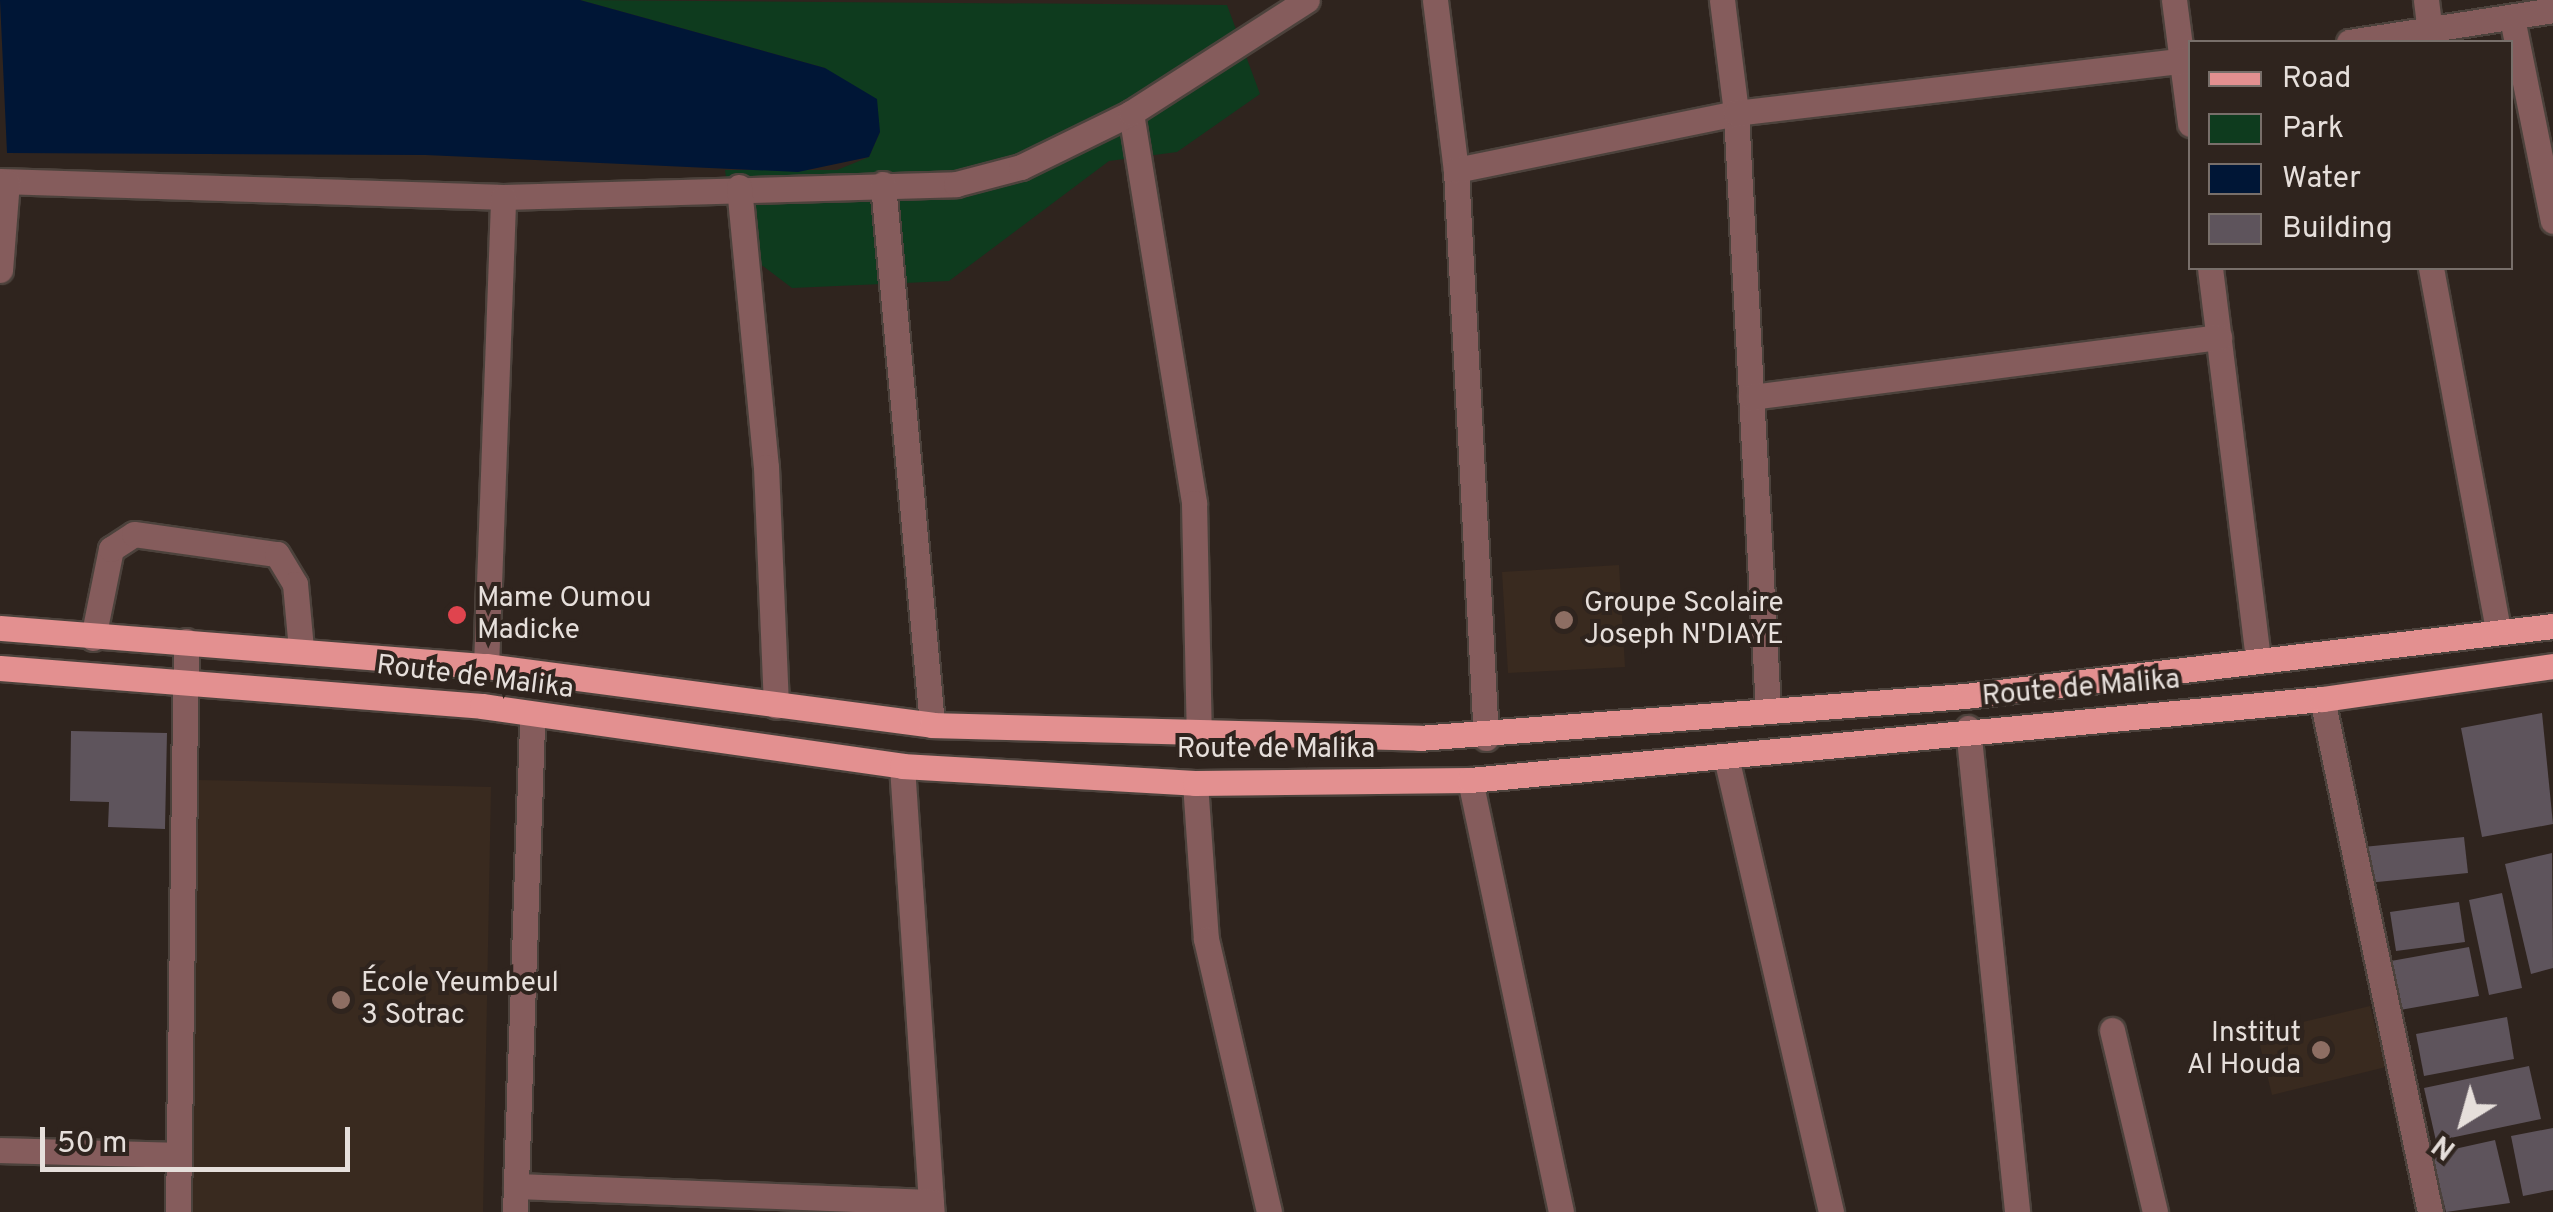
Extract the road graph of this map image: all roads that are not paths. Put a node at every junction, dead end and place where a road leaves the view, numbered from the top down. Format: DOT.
graph roads {
  1 [pos="1307,0"];
  2 [pos="1435,0"];
  3 [pos="1722,0"];
  4 [pos="2174,0"];
  5 [pos="2426,0"];
  6 [pos="2553,10"];
  7 [pos="2512,18"];
  8 [pos="2430,31"];
  9 [pos="2389,40"];
  10 [pos="2186,60"];
  11 [pos="2188,92"];
  12 [pos="1131,113"];
  13 [pos="1736,113"];
  14 [pos="1456,170"];
  15 [pos="4,182"];
  16 [pos="883,184"];
  17 [pos="739,188"];
  18 [pos="503,197"];
  19 [pos="2553,221"];
  20 [pos="0,270"];
  21 [pos="2210,270"];
  22 [pos="2431,270"];
  23 [pos="2219,337"];
  24 [pos="1751,396"];
  25 [pos="2553,626"];
  26 [pos="0,628"];
  27 [pos="2498,630"];
  28 [pos="93,638"];
  29 [pos="186,641"];
  30 [pos="301,649"];
  31 [pos="2258,660"];
  32 [pos="486,666"];
  33 [pos="2553,666"];
  34 [pos="0,668"];
  35 [pos="186,682"];
  36 [pos="2322,698"];
  37 [pos="776,706"];
  38 [pos="1768,710"];
  39 [pos="532,715"];
  40 [pos="932,725"];
  41 [pos="1968,728"];
  42 [pos="1199,738"];
  43 [pos="1486,738"];
  44 [pos="1726,757"];
  45 [pos="902,766"];
  46 [pos="1470,780"];
  47 [pos="1195,783"];
  48 [pos="2112,1030"];
  49 [pos="0,1150"];
  50 [pos="179,1155"];
  51 [pos="515,1199"];
  52 [pos="931,1207"];
  53 [pos="178,1212"];
  54 [pos="1269,1212"];
  55 [pos="1560,1212"];
  56 [pos="1831,1212"];
  57 [pos="2017,1212"];
  58 [pos="2155,1212"];
  59 [pos="2430,1212"];
  1 -- 12 [label="street"];
  2 -- 14 [label="street"];
  3 -- 13 [label="street"];
  4 -- 10 [label="street"];
  5 -- 8 [label="street"];
  6 -- 7 [label="street"];
  7 -- 8 [label="street"];
  7 -- 19 [label="street"];
  8 -- 9 [label="street"];
  10 -- 11 [label="street"];
  10 -- 13 [label="street"];
  12 -- 16 [label="street"];
  12 -- 42 [label="street"];
  13 -- 14 [label="street"];
  13 -- 24 [label="street"];
  14 -- 43 [label="street"];
  15 -- 18 [label="street"];
  15 -- 20 [label="street"];
  16 -- 17 [label="street"];
  16 -- 40 [label="street"];
  17 -- 18 [label="street"];
  17 -- 37 [label="street"];
  18 -- 32 [label="street"];
  21 -- 23 [label="street"];
  22 -- 27 [label="street"];
  23 -- 24 [label="street"];
  23 -- 31 [label="street"];
  24 -- 38 [label="street"];
  25 -- 27 [label="main road, Route de Malika"];
  26 -- 28 [label="main road, Route de Malika"];
  27 -- 31 [label="main road, Route de Malika"];
  28 -- 29 [label="main road, Route de Malika"];
  28 -- 30 [label="street"];
  29 -- 30 [label="main road, Route de Malika"];
  29 -- 35 [label="street"];
  30 -- 32 [label="main road, Route de Malika"];
  31 -- 38 [label="main road, Route de Malika"];
  32 -- 37 [label="main road, Route de Malika"];
  33 -- 36 [label="main road, Route de Malika"];
  34 -- 35 [label="main road, Route de Malika"];
  35 -- 39 [label="main road, Route de Malika"];
  35 -- 50 [label="street"];
  36 -- 41 [label="main road, Route de Malika"];
  36 -- 59 [label="street"];
  37 -- 40 [label="main road, Route de Malika"];
  38 -- 43 [label="main road, Route de Malika"];
  39 -- 45 [label="main road, Route de Malika"];
  39 -- 51 [label="street"];
  40 -- 42 [label="main road, Route de Malika"];
  41 -- 44 [label="main road, Route de Malika"];
  41 -- 57 [label="street"];
  42 -- 43 [label="main road, Route de Malika"];
  44 -- 46 [label="main road, Route de Malika"];
  44 -- 56 [label="street"];
  45 -- 47 [label="main road, Route de Malika"];
  45 -- 52 [label="street"];
  46 -- 47 [label="main road, Route de Malika"];
  46 -- 55 [label="street"];
  47 -- 54 [label="street"];
  48 -- 58 [label="street"];
  49 -- 50 [label="street"];
  50 -- 53 [label="street"];
  51 -- 52 [label="street"];
}
